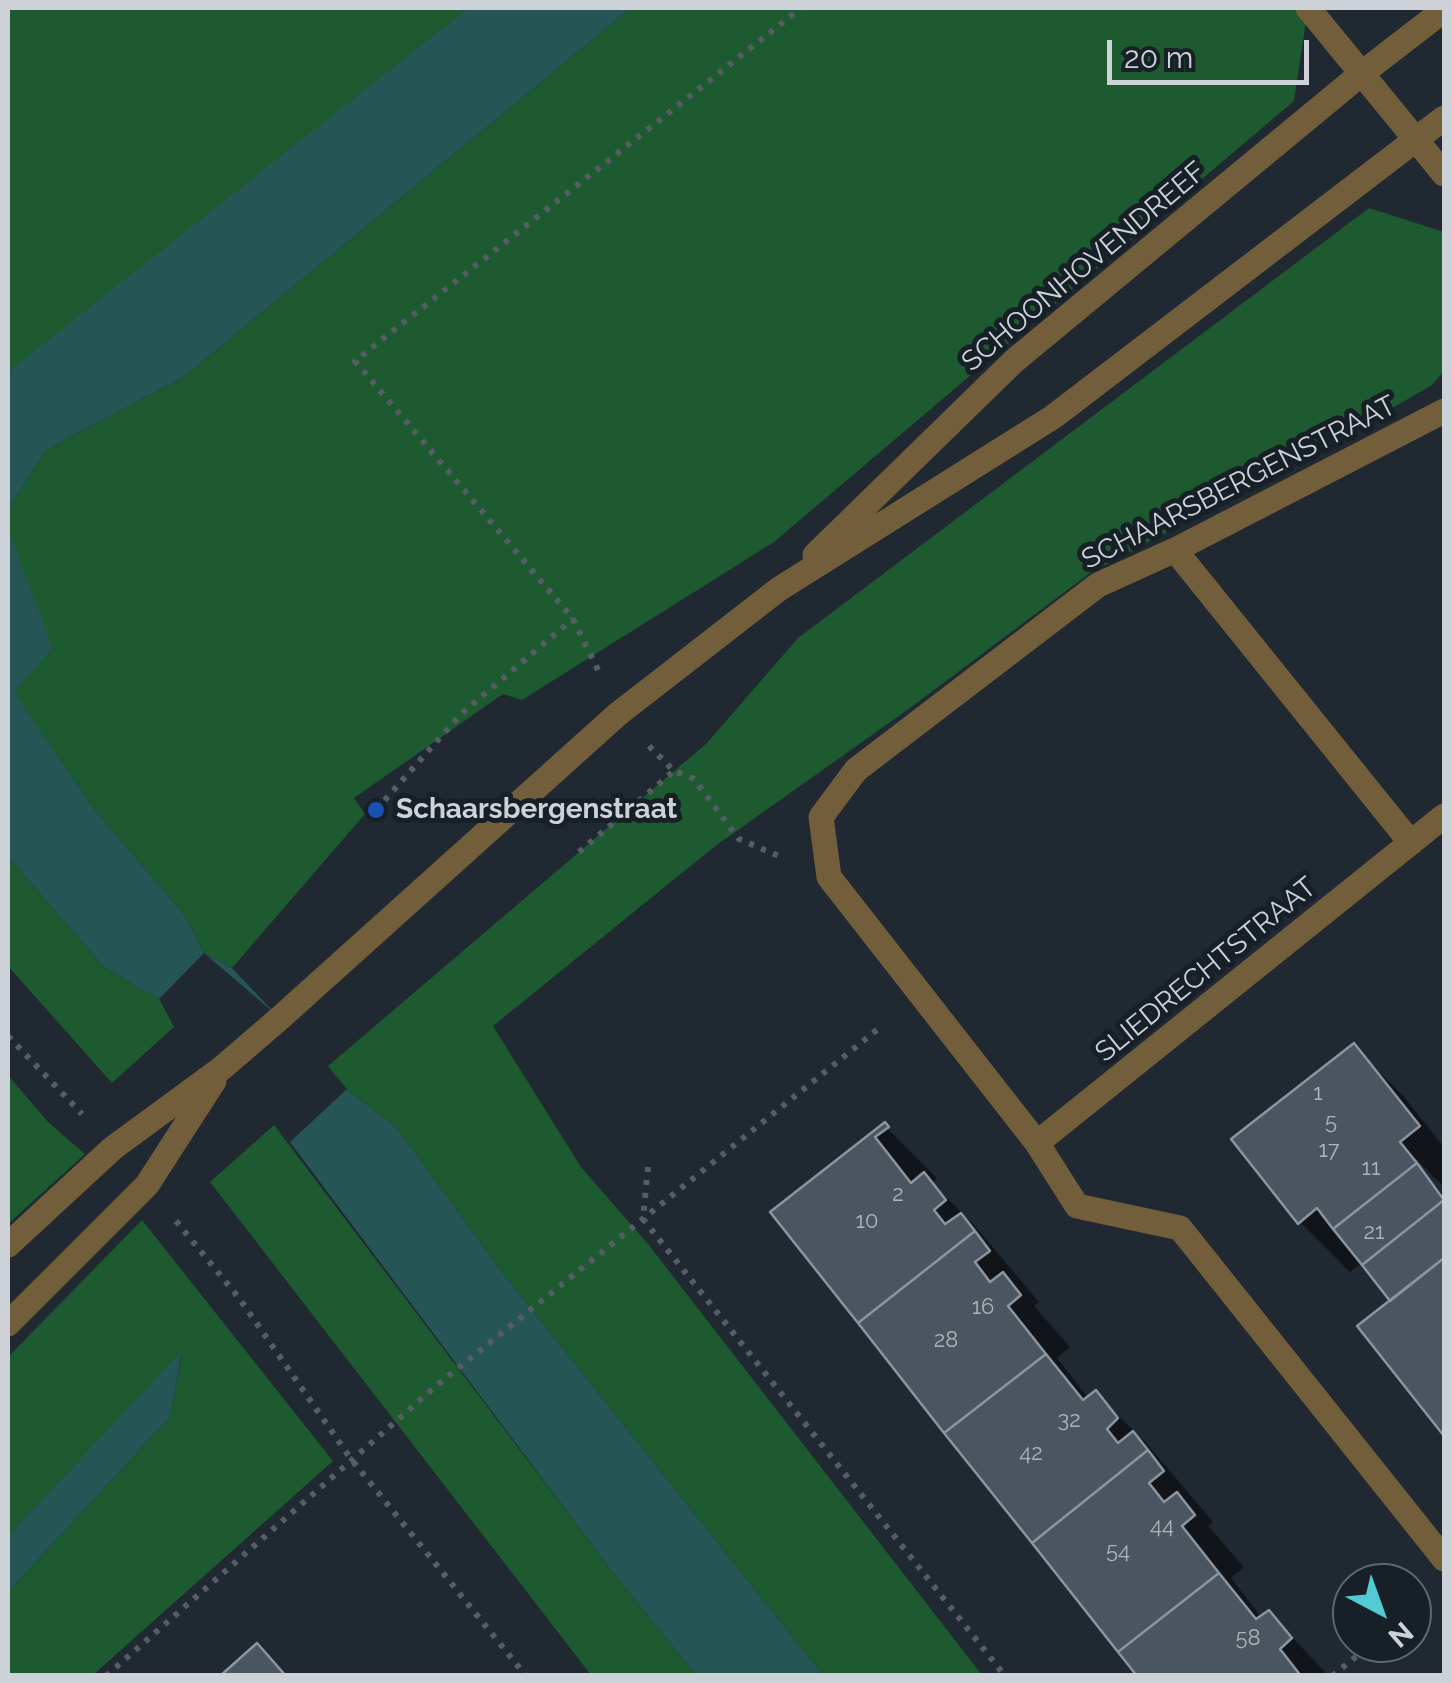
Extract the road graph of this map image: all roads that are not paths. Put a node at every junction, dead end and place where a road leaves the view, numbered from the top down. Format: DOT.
graph roads {
  1 [pos="1308,8"];
  2 [pos="1444,10"];
  3 [pos="1361,74"];
  4 [pos="1444,118"];
  5 [pos="1416,140"];
  6 [pos="1444,174"];
  7 [pos="1444,411"];
  8 [pos="1176,550"];
  9 [pos="778,590"];
  10 [pos="1444,816"];
  11 [pos="1412,843"];
  12 [pos="222,1068"];
  13 [pos="1038,1143"];
  14 [pos="8,1245"];
  15 [pos="8,1324"];
  16 [pos="1444,1559"];
  1 -- 3 [label="street"];
  2 -- 3 [label="street, SCHOONHOVENDREEF"];
  3 -- 5 [label="street"];
  3 -- 9 [label="street, SCHOONHOVENDREEF"];
  4 -- 5 [label="street, SCHOONHOVENDREEF"];
  5 -- 6 [label="street"];
  5 -- 9 [label="street, SCHOONHOVENDREEF"];
  7 -- 8 [label="street, SCHAARSBERGENSTRAAT"];
  8 -- 11 [label="street"];
  8 -- 13 [label="street, SCHAARSBERGENSTRAAT"];
  9 -- 12 [label="street, SCHOONHOVENDREEF"];
  10 -- 11 [label="street, SLIEDRECHTSTRAAT"];
  11 -- 13 [label="street, SLIEDRECHTSTRAAT"];
  12 -- 14 [label="street, SCHOONHOVENDREEF"];
  12 -- 15 [label="street, SCHOONHOVENDREEF"];
  13 -- 16 [label="street, SCHAARSBERGENSTRAAT"];
}
